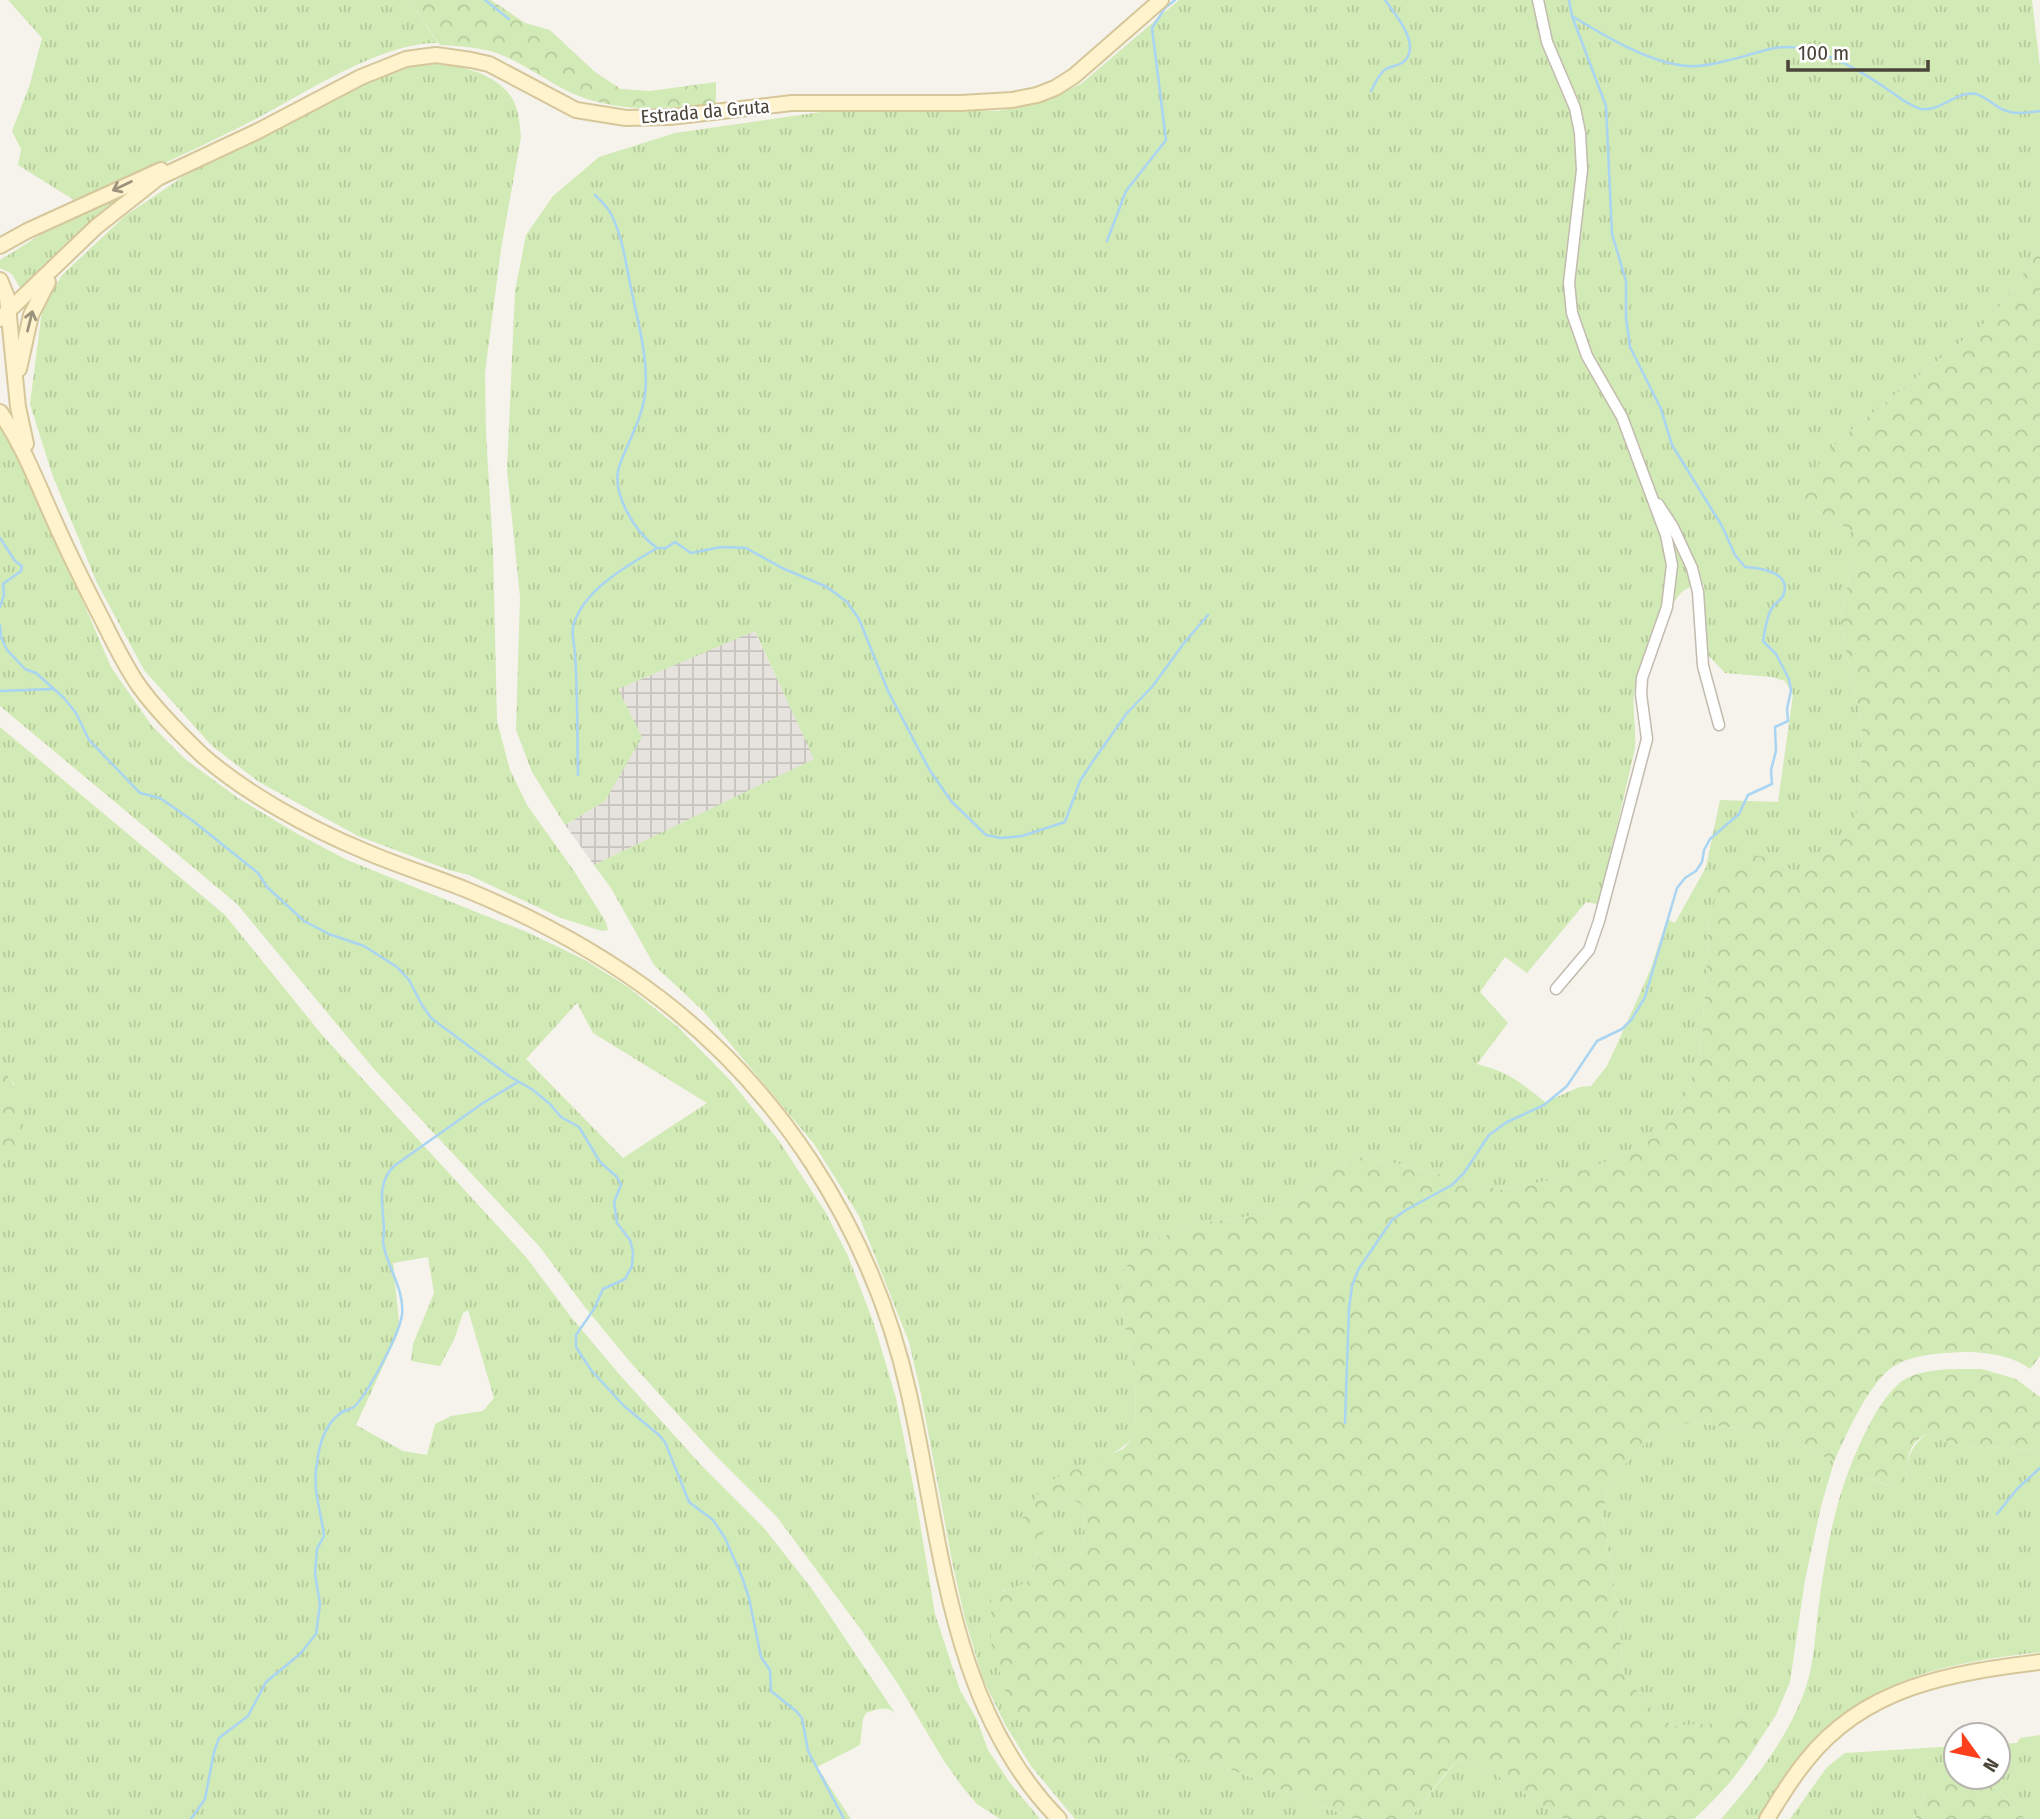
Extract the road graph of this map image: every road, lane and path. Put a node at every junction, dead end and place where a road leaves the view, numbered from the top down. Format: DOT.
graph roads {
  1 [pos="1161,0"];
  2 [pos="1538,0"];
  3 [pos="208,154"];
  4 [pos="0,246"];
  5 [pos="67,256"];
  6 [pos="0,281"];
  7 [pos="4,315"];
  8 [pos="16,387"];
  9 [pos="0,412"];
  10 [pos="31,466"];
  11 [pos="1647,489"];
  12 [pos="1719,725"];
  13 [pos="1556,989"];
  14 [pos="2040,1662"];
  15 [pos="1059,1819"];
  16 [pos="1768,1819"];
  1 -- 3 [label="main road, Estrada da Gruta"];
  2 -- 11 [label="street"];
  3 -- 4 [label="main road, one-way"];
  3 -- 5 [label="main road"];
  5 -- 7 [label="main road"];
  8 -- 5 [label="main road, one-way"];
  6 -- 7 [label="main road"];
  7 -- 8 [label="main road"];
  8 -- 10 [label="main road"];
  9 -- 10 [label="main road"];
  10 -- 15 [label="main road"];
  11 -- 12 [label="street"];
  11 -- 13 [label="street"];
  14 -- 16 [label="main road"];
}
